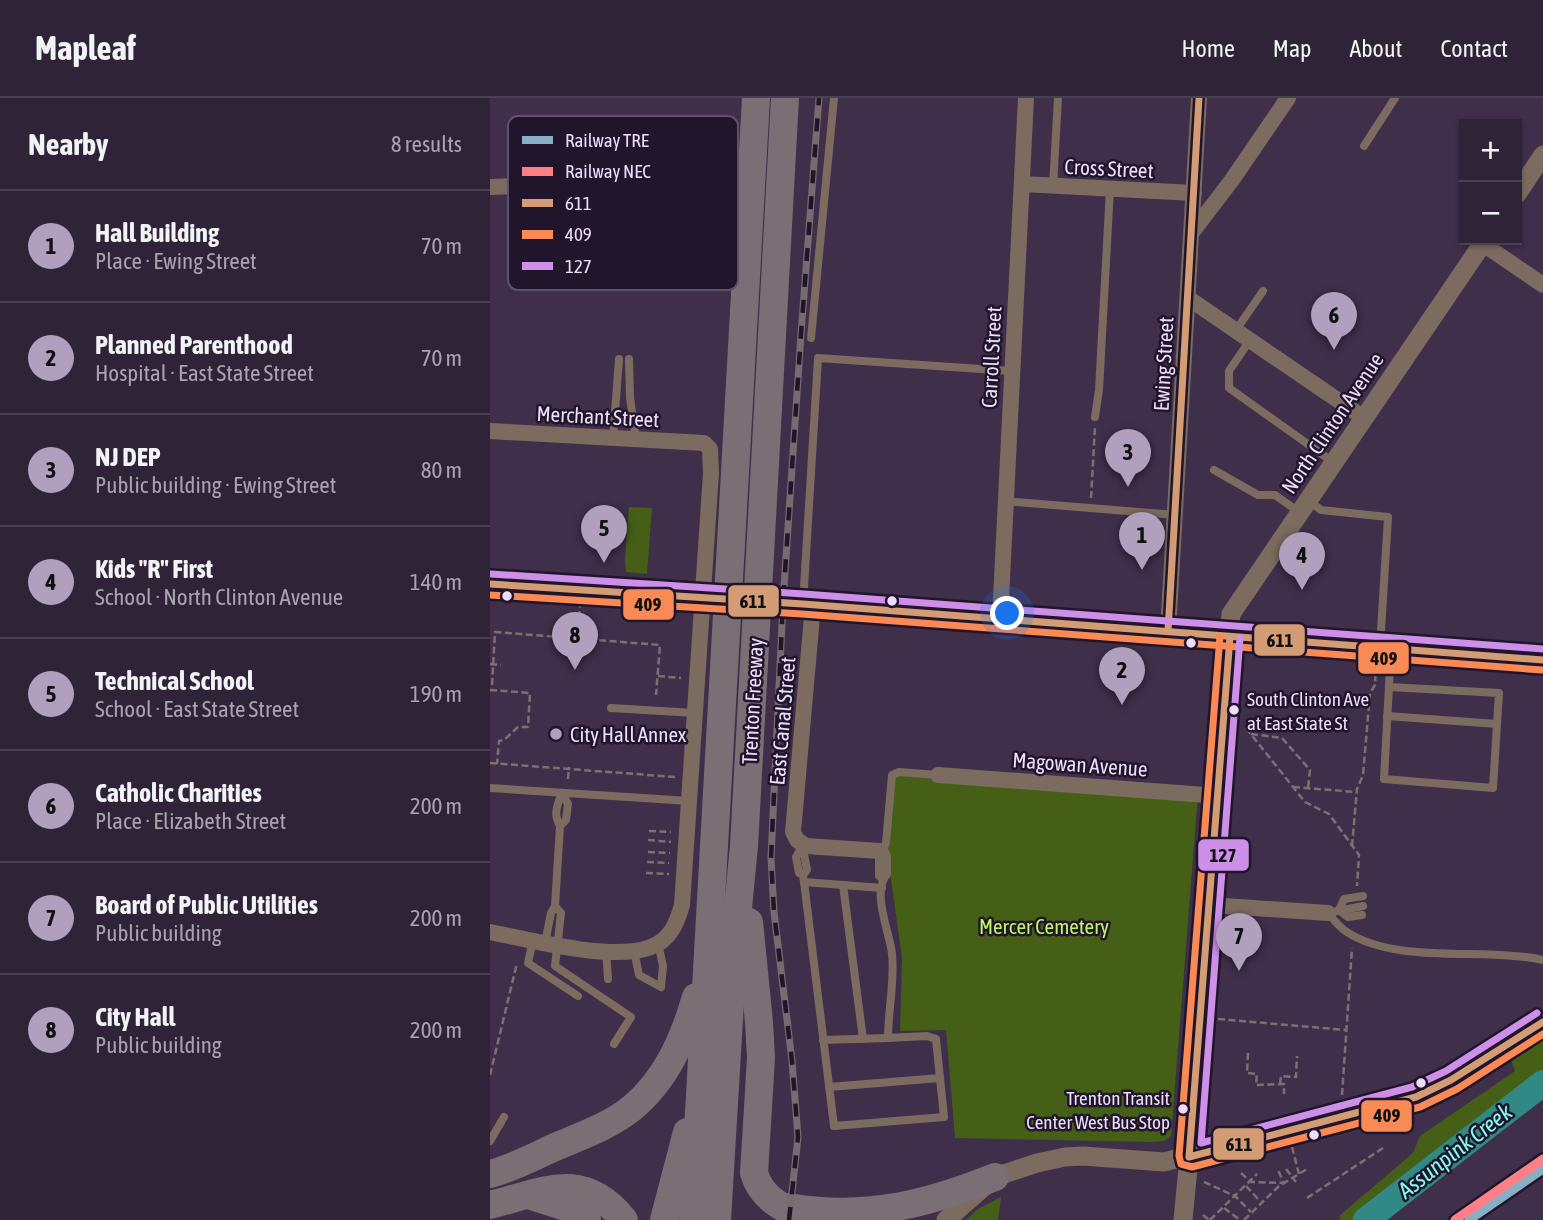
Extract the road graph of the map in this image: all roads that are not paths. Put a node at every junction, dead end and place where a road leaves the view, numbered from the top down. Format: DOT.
graph roads {
  1 [pos="757,98"];
  2 [pos="785,98"];
  3 [pos="834,98"];
  4 [pos="1026,98"];
  5 [pos="1058,98"];
  6 [pos="1199,98"];
  7 [pos="1288,98"];
  8 [pos="1395,98"];
  9 [pos="1364,146"];
  10 [pos="1543,155"];
  11 [pos="1022,184"];
  12 [pos="508,186"];
  13 [pos="1053,186"];
  14 [pos="1522,186"];
  15 [pos="490,187"];
  16 [pos="1110,189"];
  17 [pos="1194,193"];
  18 [pos="1193,231"];
  19 [pos="1482,245"];
  20 [pos="1488,245"];
  21 [pos="1543,285"];
  22 [pos="1263,290"];
  23 [pos="1188,298"];
  24 [pos="1236,330"];
  25 [pos="811,338"];
  26 [pos="1250,340"];
  27 [pos="619,359"];
  28 [pos="629,359"];
  29 [pos="1011,371"];
  30 [pos="1095,417"];
  31 [pos="1364,418"];
  32 [pos="490,431"];
  33 [pos="613,438"];
  34 [pos="636,439"];
  35 [pos="1333,462"];
  36 [pos="1214,470"];
  37 [pos="1004,501"];
  38 [pos="1304,506"];
  39 [pos="1176,515"];
  40 [pos="490,584"];
  41 [pos="709,598"];
  42 [pos="808,604"];
  43 [pos="1000,619"];
  44 [pos="1168,631"];
  45 [pos="1230,637"];
  46 [pos="1382,654"];
  47 [pos="1543,660"];
  48 [pos="1389,687"];
  49 [pos="611,708"];
  50 [pos="695,713"];
  51 [pos="1387,716"];
  52 [pos="1497,724"];
  53 [pos="938,775"];
  54 [pos="490,788"];
  55 [pos="562,793"];
  56 [pos="1219,796"];
  57 [pos="689,801"];
  58 [pos="744,846"];
  59 [pos="799,846"];
  60 [pos="881,850"];
  61 [pos="804,878"];
  62 [pos="882,884"];
  63 [pos="844,885"];
  64 [pos="1360,894"];
  65 [pos="1210,905"];
  66 [pos="1362,910"];
  67 [pos="1333,912"];
  68 [pos="490,932"];
  69 [pos="664,938"];
  70 [pos="545,943"];
  71 [pos="634,950"];
  72 [pos="606,951"];
  73 [pos="708,956"];
  74 [pos="1543,960"];
  75 [pos="608,979"];
  76 [pos="578,996"];
  77 [pos="1543,1022"];
  78 [pos="888,1038"];
  79 [pos="863,1039"];
  80 [pos="823,1040"];
  81 [pos="614,1044"];
  82 [pos="940,1078"];
  83 [pos="829,1087"];
  84 [pos="505,1116"];
  85 [pos="490,1141"];
  86 [pos="1189,1157"];
  87 [pos="490,1174"];
  88 [pos="995,1177"];
  89 [pos="528,1196"];
  90 [pos="775,1203"];
  91 [pos="490,1205"];
  92 [pos="693,1211"];
  93 [pos="587,1220"];
  94 [pos="624,1220"];
  95 [pos="807,1220"];
  96 [pos="946,1220"];
  97 [pos="1183,1220"];
  1 -- 73 [label="highway, Trenton Freeway"];
  2 -- 58 [label="highway, Trenton Freeway"];
  3 -- 25 [label="lane"];
  4 -- 11 [label="street, Carroll Street"];
  5 -- 13 [label="lane"];
  6 -- 17 [label="street, Ewing Street"];
  7 -- 18 [label="street"];
  8 -- 9 [label="lane"];
  10 -- 14 [label="street"];
  11 -- 13 [label="street, Cross Street"];
  11 -- 29 [label="street, Carroll Street"];
  12 -- 15 [label="street"];
  13 -- 16 [label="street, Cross Street"];
  16 -- 17 [label="street, Cross Street"];
  16 -- 30 [label="lane"];
  17 -- 18 [label="street, Ewing Street"];
  18 -- 23 [label="street, Ewing Street"];
  19 -- 31 [label="street, North Clinton Avenue"];
  20 -- 21 [label="street"];
  22 -- 24 [label="lane"];
  23 -- 24 [label="street"];
  23 -- 39 [label="street, Ewing Street"];
  24 -- 26 [label="street"];
  26 -- 31 [label="street"];
  26 -- 35 [label="lane"];
  27 -- 33 [label="lane"];
  28 -- 34 [label="lane"];
  29 -- 37 [label="street, Carroll Street"];
  29 -- 42 [label="lane"];
  31 -- 35 [label="street, North Clinton Avenue"];
  32 -- 33 [label="street, Merchant Street"];
  33 -- 34 [label="street, Merchant Street"];
  34 -- 41 [label="street, Merchant Street"];
  35 -- 38 [label="street, North Clinton Avenue"];
  36 -- 38 [label="lane"];
  37 -- 39 [label="lane"];
  37 -- 43 [label="street, Carroll Street"];
  38 -- 45 [label="street, North Clinton Avenue"];
  38 -- 46 [label="lane"];
  39 -- 44 [label="street, Ewing Street"];
  40 -- 41 [label="street"];
  41 -- 42 [label="street, bridge"];
  41 -- 50 [label="street"];
  42 -- 43 [label="street"];
  42 -- 59 [label="street, East Canal Street"];
  43 -- 44 [label="street"];
  44 -- 45 [label="street"];
  45 -- 46 [label="street"];
  45 -- 56 [label="street, North Clinton Avenue"];
  46 -- 47 [label="street"];
  46 -- 48 [label="lane"];
  48 -- 51 [label="lane"];
  48 -- 52 [label="lane"];
  49 -- 50 [label="lane"];
  50 -- 57 [label="street"];
  51 -- 52 [label="lane"];
  51 -- 52 [label="lane"];
  53 -- 56 [label="street, Magowan Avenue"];
  53 -- 60 [label="lane"];
  54 -- 55 [label="lane"];
  55 -- 57 [label="lane"];
  55 -- 70 [label="lane"];
  56 -- 65 [label="street, North Clinton Avenue"];
  57 -- 69 [label="street"];
  58 -- 90 [label="highway"];
  58 -- 92 [label="highway, Trenton Freeway"];
  59 -- 60 [label="street"];
  59 -- 61 [label="lane"];
  60 -- 62 [label="lane"];
  61 -- 63 [label="lane"];
  61 -- 80 [label="lane"];
  62 -- 63 [label="lane"];
  62 -- 78 [label="lane"];
  63 -- 79 [label="lane"];
  64 -- 67 [label="lane"];
  65 -- 67 [label="street"];
  65 -- 86 [label="street, North Clinton Avenue"];
  66 -- 67 [label="lane"];
  67 -- 74 [label="lane"];
  68 -- 70 [label="street"];
  69 -- 71 [label="street"];
  69 -- 71 [label="lane"];
  70 -- 72 [label="street"];
  70 -- 76 [label="lane"];
  70 -- 81 [label="lane"];
  71 -- 72 [label="street"];
  72 -- 75 [label="lane"];
  73 -- 87 [label="highway"];
  73 -- 92 [label="highway, Trenton Freeway"];
  77 -- 86 [label="street"];
  78 -- 79 [label="lane"];
  78 -- 82 [label="lane"];
  79 -- 80 [label="lane"];
  80 -- 83 [label="lane"];
  82 -- 83 [label="lane"];
  82 -- 83 [label="lane"];
  84 -- 85 [label="lane"];
  86 -- 88 [label="street"];
  86 -- 97 [label="street, North Clinton Avenue"];
  88 -- 90 [label="highway"];
  88 -- 96 [label="street"];
  89 -- 91 [label="highway"];
  89 -- 93 [label="highway"];
  89 -- 94 [label="highway"];
  90 -- 95 [label="highway"];
}
